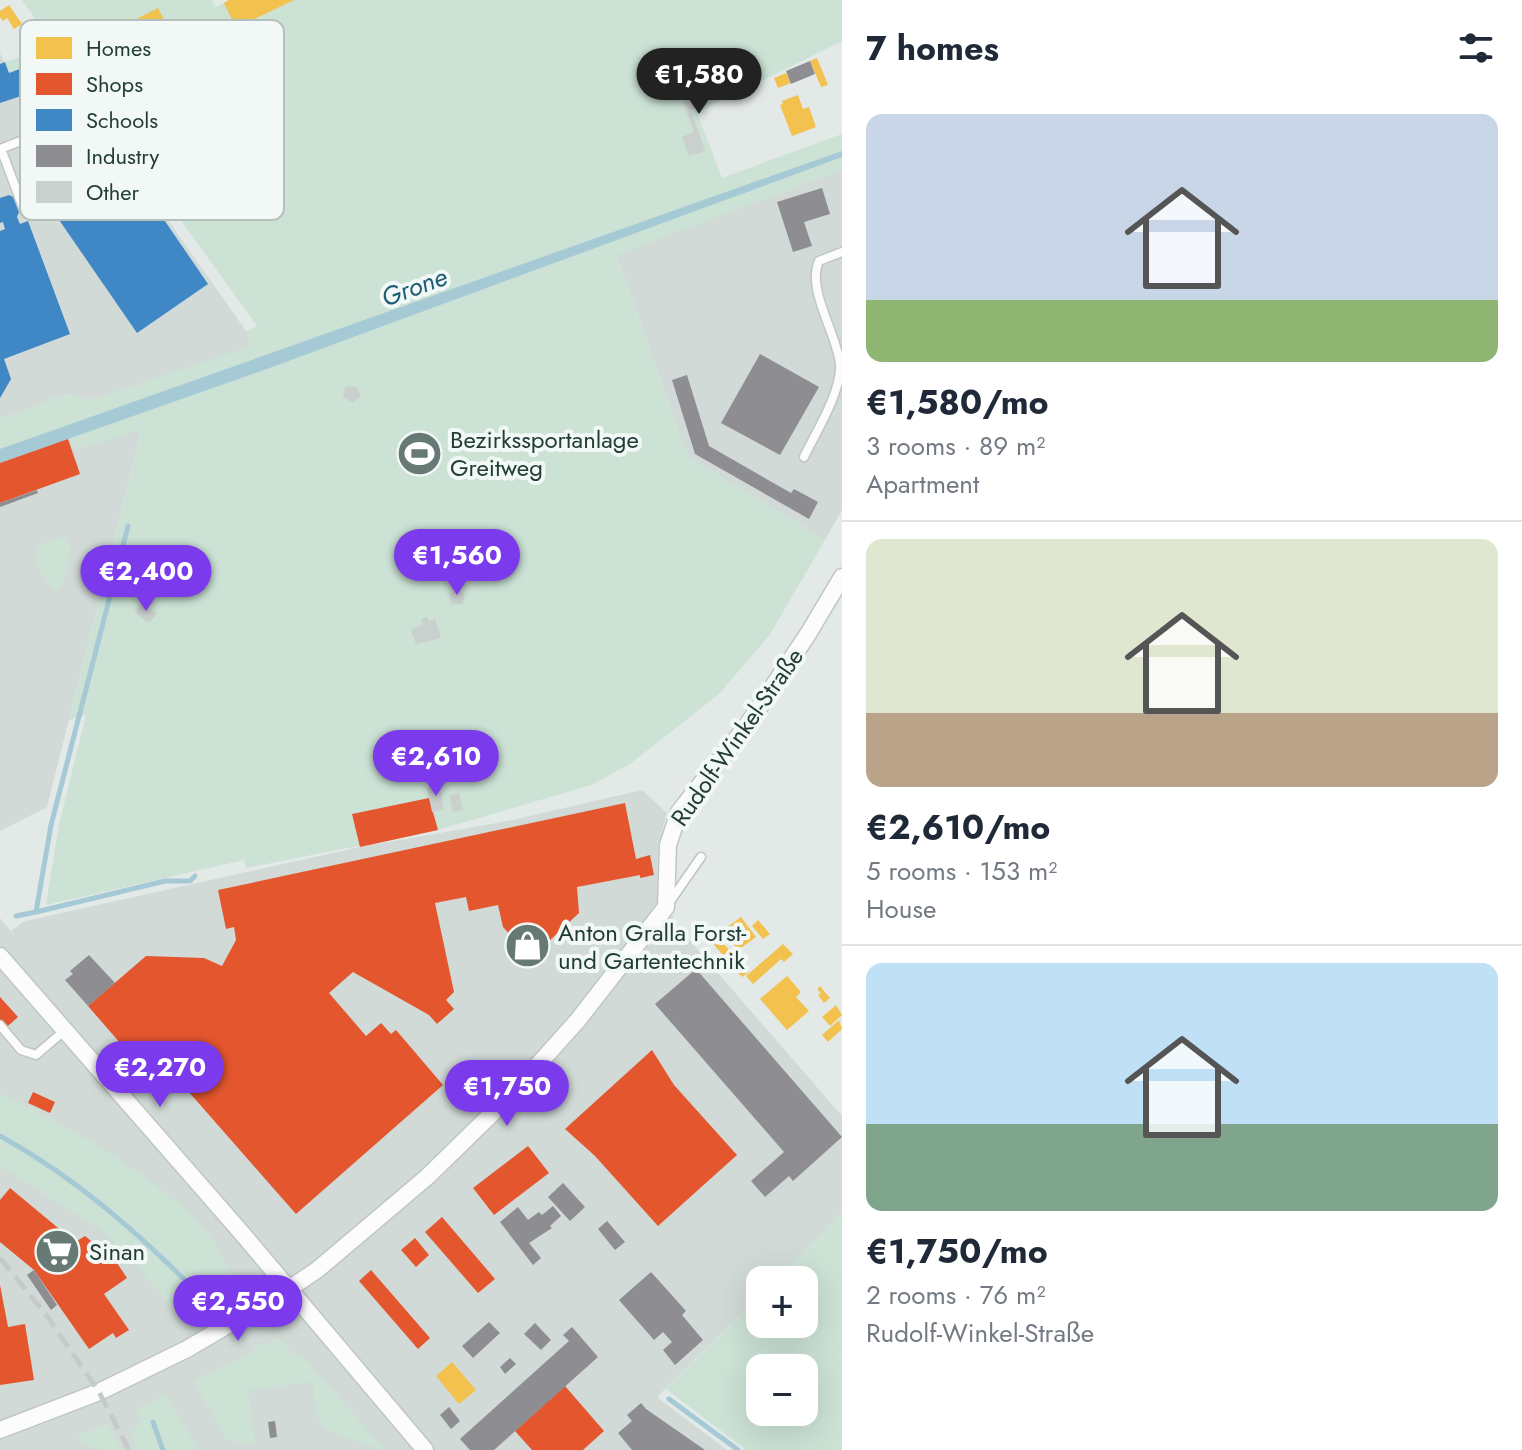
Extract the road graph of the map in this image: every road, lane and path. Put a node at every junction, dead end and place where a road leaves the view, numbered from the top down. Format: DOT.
graph roads {
  1 [pos="20,141"];
  2 [pos="0,149"];
  3 [pos="20,200"];
  4 [pos="842,252"];
  5 [pos="804,457"];
  6 [pos="842,577"];
  7 [pos="701,857"];
  8 [pos="666,907"];
  9 [pos="3,965"];
  10 [pos="0,1025"];
  11 [pos="64,1031"];
  12 [pos="289,1289"];
  13 [pos="0,1430"];
  14 [pos="425,1450"];
  1 -- 2 [label="lane"];
  2 -- 3 [label="lane"];
  4 -- 5 [label="lane"];
  6 -- 8 [label="street, Rudolf-Winkel-Straße"];
  7 -- 8 [label="lane, Rudolf-Winkel-Straße"];
  8 -- 12 [label="street, Rudolf-Winkel-Straße"];
  9 -- 11 [label="street"];
  10 -- 11 [label="lane"];
  11 -- 12 [label="street"];
  12 -- 13 [label="street, Rudolf-Winkel-Straße"];
  12 -- 14 [label="street"];
}
